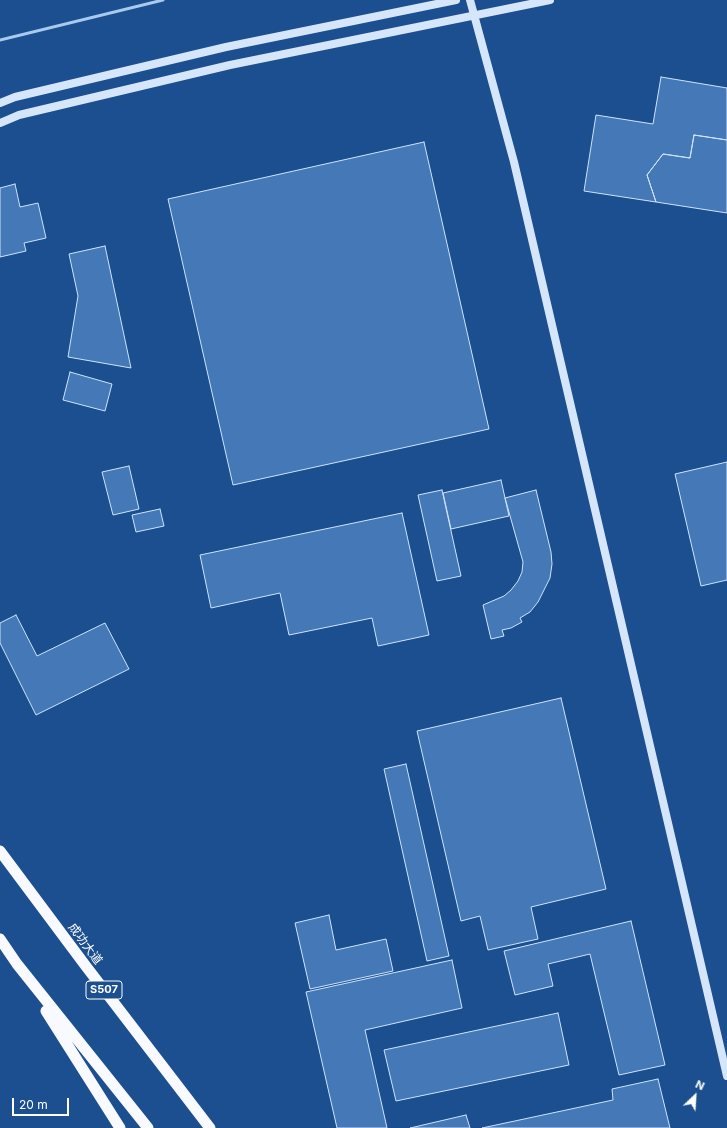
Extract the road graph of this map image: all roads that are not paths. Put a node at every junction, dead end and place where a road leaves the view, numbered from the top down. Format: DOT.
graph roads {
  1 [pos="164,0"];
  2 [pos="456,0"];
  3 [pos="470,0"];
  4 [pos="550,0"];
  5 [pos="475,16"];
  6 [pos="0,40"];
  7 [pos="0,103"];
  8 [pos="0,123"];
  9 [pos="0,851"];
  10 [pos="0,939"];
  11 [pos="17,964"];
  12 [pos="727,1076"];
  13 [pos="120,1128"];
  14 [pos="148,1128"];
  15 [pos="210,1128"];
  1 -- 6 [label="lane"];
  2 -- 7 [label="main road"];
  3 -- 5 [label="main road"];
  4 -- 5 [label="main road"];
  5 -- 8 [label="main road"];
  5 -- 12 [label="main road"];
  9 -- 15 [label="highway, 成功大道 / S507"];
  10 -- 11 [label="highway"];
  11 -- 13 [label="highway"];
  11 -- 14 [label="highway"];
}
